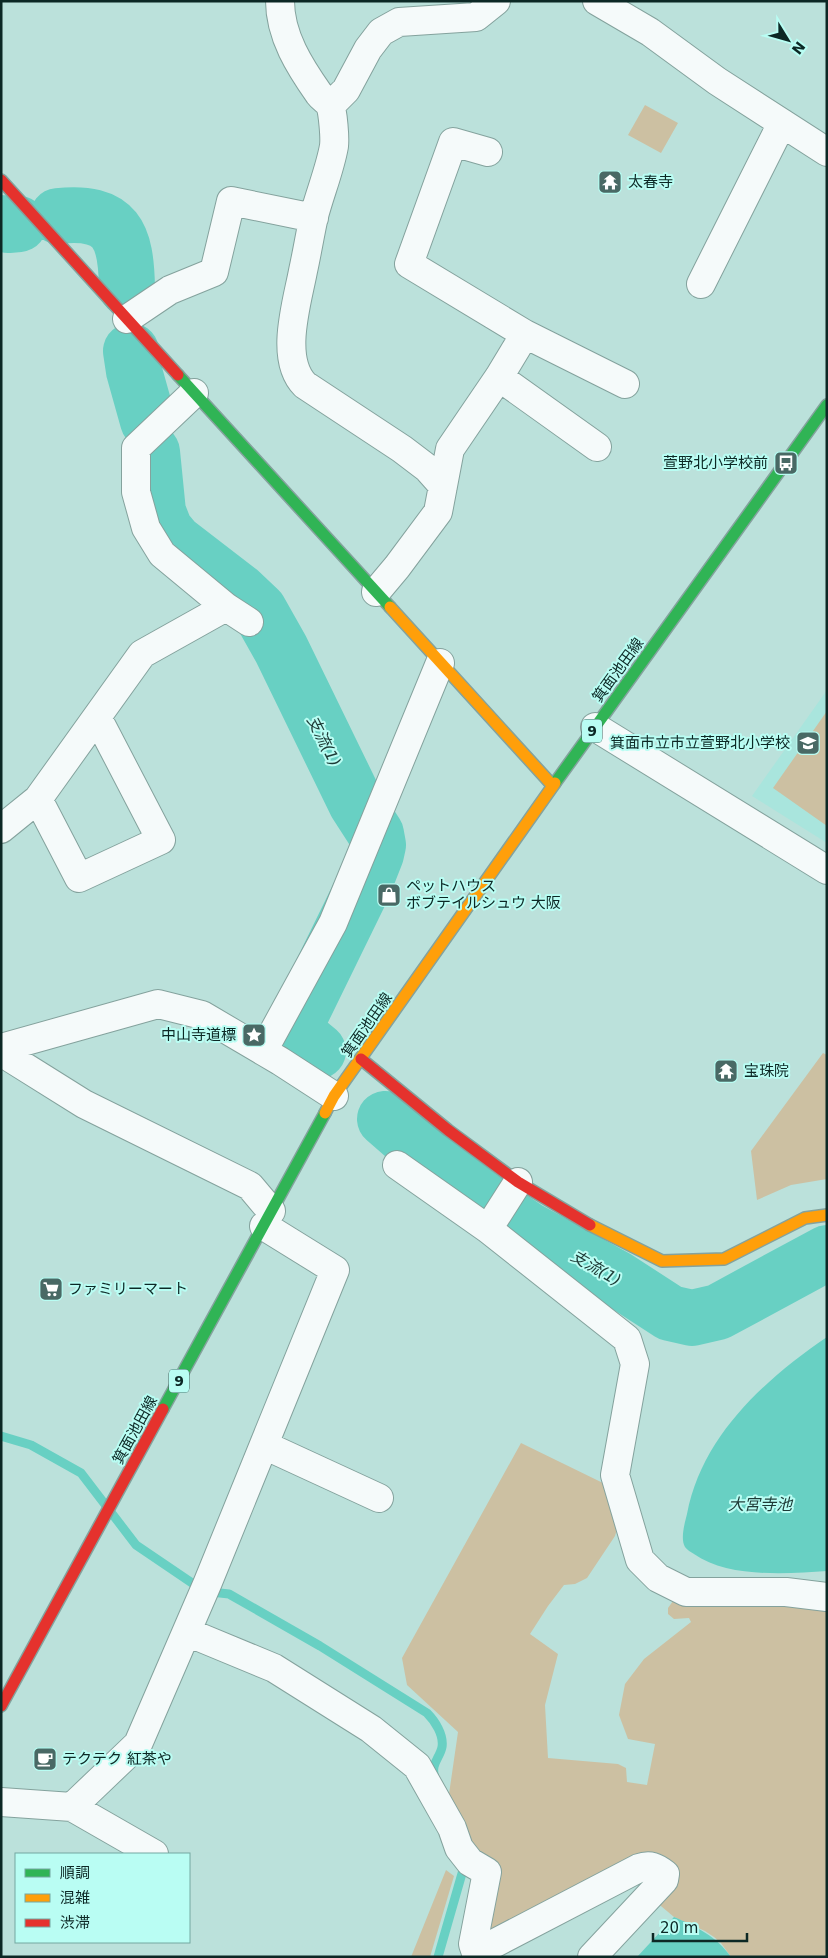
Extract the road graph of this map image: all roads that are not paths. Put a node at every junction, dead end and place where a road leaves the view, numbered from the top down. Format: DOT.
graph roads {
  1 [pos="280,1"];
  2 [pos="496,1"];
  3 [pos="597,1"];
  4 [pos="330,106"];
  5 [pos="782,123"];
  6 [pos="488,152"];
  7 [pos="827,152"];
  8 [pos="1,180"];
  9 [pos="314,218"];
  10 [pos="702,284"];
  11 [pos="126,319"];
  12 [pos="524,334"];
  13 [pos="499,377"];
  14 [pos="625,384"];
  15 [pos="194,393"];
  16 [pos="827,406"];
  17 [pos="597,447"];
  18 [pos="443,486"];
  19 [pos="376,592"];
  20 [pos="226,607"];
  21 [pos="249,622"];
  22 [pos="440,663"];
  23 [pos="96,717"];
  24 [pos="595,727"];
  25 [pos="553,786"];
  26 [pos="38,799"];
  27 [pos="1,830"];
  28 [pos="827,870"];
  29 [pos="1,1050"];
  30 [pos="262,1051"];
  31 [pos="361,1059"];
  32 [pos="334,1096"];
  33 [pos="397,1165"];
  34 [pos="514,1189"];
  35 [pos="827,1215"];
  36 [pos="267,1218"];
  37 [pos="492,1224"];
  38 [pos="264,1445"];
  39 [pos="379,1498"];
  40 [pos="827,1597"];
  41 [pos="187,1632"];
  42 [pos="1,1706"];
  43 [pos="1,1802"];
  44 [pos="72,1807"];
  45 [pos="152,1853"];
  46 [pos="592,1957"];
  1 -- 4 [label="street"];
  2 -- 4 [label="street"];
  3 -- 5 [label="street"];
  4 -- 9 [label="street"];
  5 -- 7 [label="street"];
  5 -- 10 [label="street"];
  6 -- 12 [label="street"];
  8 -- 11 [label="main road"];
  9 -- 11 [label="street"];
  9 -- 18 [label="street"];
  11 -- 15 [label="main road"];
  12 -- 13 [label="street"];
  12 -- 14 [label="street"];
  13 -- 17 [label="street"];
  13 -- 18 [label="street"];
  15 -- 19 [label="main road"];
  15 -- 20 [label="street"];
  16 -- 24 [label="main road, 箕面池田線 / 9"];
  18 -- 19 [label="street"];
  19 -- 22 [label="main road"];
  20 -- 21 [label="street"];
  20 -- 23 [label="street"];
  22 -- 25 [label="main road"];
  22 -- 30 [label="street"];
  23 -- 26 [label="street"];
  23 -- 26 [label="street"];
  24 -- 25 [label="main road, 箕面池田線 / 9"];
  24 -- 28 [label="street"];
  25 -- 31 [label="main road, 箕面池田線 / 9"];
  26 -- 27 [label="street"];
  29 -- 30 [label="street"];
  29 -- 36 [label="street"];
  30 -- 32 [label="street"];
  31 -- 32 [label="main road, 箕面池田線 / 9"];
  31 -- 34 [label="main road"];
  32 -- 36 [label="main road, 箕面池田線 / 9"];
  33 -- 37 [label="street"];
  34 -- 35 [label="main road"];
  34 -- 37 [label="street"];
  36 -- 38 [label="street"];
  36 -- 42 [label="main road, 箕面池田線 / 9"];
  37 -- 40 [label="street"];
  38 -- 39 [label="street"];
  38 -- 41 [label="street"];
  41 -- 44 [label="street"];
  41 -- 46 [label="street"];
  43 -- 44 [label="street"];
  44 -- 45 [label="street"];
}
